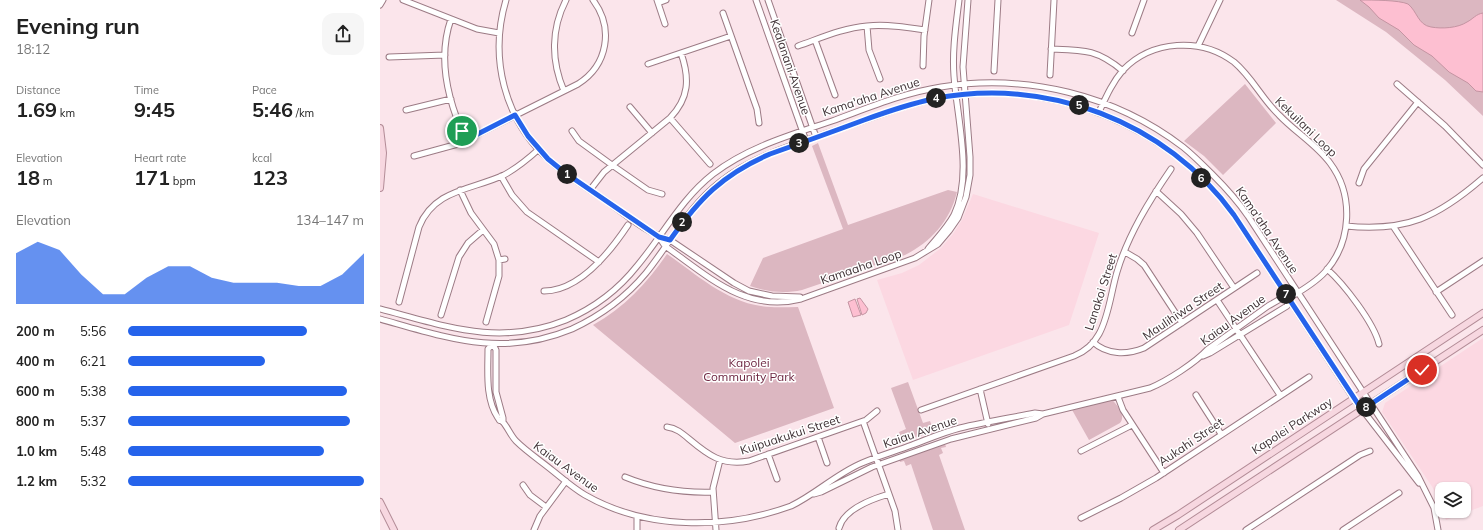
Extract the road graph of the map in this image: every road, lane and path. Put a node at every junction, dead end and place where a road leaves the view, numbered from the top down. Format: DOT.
graph roads {
  1 [pos="382,0"];
  2 [pos="404,0"];
  3 [pos="506,0"];
  4 [pos="566,0"];
  5 [pos="593,0"];
  6 [pos="666,0"];
  7 [pos="756,0"];
  8 [pos="768,0"];
  9 [pos="929,0"];
  10 [pos="959,0"];
  11 [pos="968,0"];
  12 [pos="998,0"];
  13 [pos="1054,0"];
  14 [pos="1144,0"];
  15 [pos="1220,0"];
  16 [pos="658,1"];
  17 [pos="380,5"];
  18 [pos="723,13"];
  19 [pos="451,19"];
  20 [pos="665,24"];
  21 [pos="867,26"];
  22 [pos="925,30"];
  23 [pos="499,33"];
  24 [pos="1132,33"];
  25 [pos="731,36"];
  26 [pos="815,40"];
  27 [pos="798,46"];
  28 [pos="1198,46"];
  29 [pos="1051,49"];
  30 [pos="681,53"];
  31 [pos="445,54"];
  32 [pos="389,57"];
  33 [pos="648,64"];
  34 [pos="923,66"];
  35 [pos="994,71"];
  36 [pos="1123,71"];
  37 [pos="1050,76"];
  38 [pos="880,79"];
  39 [pos="964,84"];
  40 [pos="1397,84"];
  41 [pos="955,85"];
  42 [pos="564,90"];
  43 [pos="835,95"];
  44 [pos="956,95"];
  45 [pos="964,95"];
  46 [pos="451,99"];
  47 [pos="1103,102"];
  48 [pos="1418,102"];
  49 [pos="630,107"];
  50 [pos="406,110"];
  51 [pos="1099,112"];
  52 [pos="515,115"];
  53 [pos="670,118"];
  54 [pos="759,123"];
  55 [pos="813,127"];
  56 [pos="380,128"];
  57 [pos="572,130"];
  58 [pos="802,131"];
  59 [pos="652,133"];
  60 [pos="816,137"];
  61 [pos="466,140"];
  62 [pos="806,141"];
  63 [pos="539,149"];
  64 [pos="414,156"];
  65 [pos="710,164"];
  66 [pos="612,165"];
  67 [pos="1483,165"];
  68 [pos="1170,169"];
  69 [pos="501,176"];
  70 [pos="1483,178"];
  71 [pos="1358,183"];
  72 [pos="380,188"];
  73 [pos="460,190"];
  74 [pos="590,190"];
  75 [pos="1156,191"];
  76 [pos="662,194"];
  77 [pos="628,225"];
  78 [pos="1346,226"];
  79 [pos="1393,226"];
  80 [pos="483,230"];
  81 [pos="659,237"];
  82 [pos="670,240"];
  83 [pos="665,246"];
  84 [pos="1124,252"];
  85 [pos="923,253"];
  86 [pos="505,259"];
  87 [pos="499,260"];
  88 [pos="1483,261"];
  89 [pos="599,262"];
  90 [pos="1327,269"];
  91 [pos="1257,273"];
  92 [pos="1234,288"];
  93 [pos="544,291"];
  94 [pos="1436,292"];
  95 [pos="1298,293"];
  96 [pos="805,297"];
  97 [pos="1288,298"];
  98 [pos="1217,300"];
  99 [pos="399,302"];
  100 [pos="380,309"];
  101 [pos="1483,313"];
  102 [pos="441,315"];
  103 [pos="1452,315"];
  104 [pos="380,319"];
  105 [pos="486,322"];
  106 [pos="1182,323"];
  107 [pos="1236,329"];
  108 [pos="1483,330"];
  109 [pos="493,333"];
  110 [pos="1240,335"];
  111 [pos="1094,342"];
  112 [pos="493,344"];
  113 [pos="1379,344"];
  114 [pos="1201,356"];
  115 [pos="1309,377"];
  116 [pos="980,389"];
  117 [pos="1363,393"];
  118 [pos="1196,395"];
  119 [pos="1280,395"];
  120 [pos="1118,397"];
  121 [pos="1354,399"];
  122 [pos="1370,404"];
  123 [pos="921,410"];
  124 [pos="1362,410"];
  125 [pos="877,411"];
  126 [pos="1043,414"];
  127 [pos="863,421"];
  128 [pos="503,422"];
  129 [pos="988,422"];
  130 [pos="1132,424"];
  131 [pos="667,427"];
  132 [pos="989,429"];
  133 [pos="1221,434"];
  134 [pos="818,437"];
  135 [pos="1081,451"];
  136 [pos="1370,451"];
  137 [pos="768,454"];
  138 [pos="876,458"];
  139 [pos="720,460"];
  140 [pos="827,463"];
  141 [pos="878,465"];
  142 [pos="1164,473"];
  143 [pos="625,477"];
  144 [pos="777,479"];
  145 [pos="566,482"];
  146 [pos="523,485"];
  147 [pos="1423,486"];
  148 [pos="713,492"];
  149 [pos="1399,493"];
  150 [pos="813,494"];
  151 [pos="889,494"];
  152 [pos="380,502"];
  153 [pos="546,507"];
  154 [pos="638,517"];
  155 [pos="1081,518"];
  156 [pos="715,528"];
  157 [pos="839,528"];
  158 [pos="394,530"];
  159 [pos="534,530"];
  160 [pos="637,530"];
  161 [pos="898,530"];
  162 [pos="1153,530"];
  163 [pos="1179,530"];
  164 [pos="1246,530"];
  165 [pos="1343,530"];
  166 [pos="1438,530"];
  1 -- 17 [label="street"];
  2 -- 19 [label="street"];
  3 -- 23 [label="street"];
  4 -- 42 [label="street"];
  5 -- 42 [label="street"];
  6 -- 16 [label="street"];
  7 -- 58 [label="street, Kealanani Avenue"];
  8 -- 55 [label="street, Kealanani Avenue"];
  9 -- 22 [label="street"];
  10 -- 41 [label="street, Kamaaha Loop"];
  11 -- 39 [label="street, Kamaaha Loop"];
  12 -- 35 [label="street"];
  13 -- 29 [label="street"];
  14 -- 24 [label="street"];
  15 -- 28 [label="street"];
  16 -- 20 [label="street"];
  18 -- 25 [label="street"];
  19 -- 23 [label="street"];
  19 -- 31 [label="street"];
  21 -- 22 [label="street"];
  21 -- 26 [label="street"];
  21 -- 38 [label="street"];
  22 -- 34 [label="street"];
  23 -- 52 [label="street"];
  25 -- 30 [label="street"];
  25 -- 54 [label="street"];
  26 -- 27 [label="street"];
  26 -- 43 [label="street"];
  28 -- 36 [label="street, Kekuilani Loop"];
  28 -- 78 [label="street, Kekuilani Loop"];
  29 -- 36 [label="street"];
  29 -- 37 [label="street"];
  30 -- 33 [label="street"];
  30 -- 53 [label="street"];
  31 -- 32 [label="street"];
  31 -- 46 [label="street"];
  36 -- 47 [label="street, Kekuilani Loop"];
  39 -- 41 [label="street, Kama'aha Avenue"];
  39 -- 45 [label="street, Kamaaha Loop"];
  39 -- 47 [label="street, Kama'aha Avenue"];
  40 -- 48 [label="street"];
  41 -- 44 [label="street, Kamaaha Loop"];
  41 -- 55 [label="street, Kama'aha Avenue"];
  42 -- 52 [label="street"];
  44 -- 45 [label="street, Kama'aha Avenue"];
  44 -- 60 [label="street, Kama'aha Avenue"];
  44 -- 85 [label="street, Kamaaha Loop"];
  45 -- 51 [label="street, Kama'aha Avenue"];
  45 -- 85 [label="street, Kamaaha Loop"];
  46 -- 50 [label="street"];
  46 -- 61 [label="street"];
  47 -- 51 [label="street, Kekuilani Loop"];
  47 -- 95 [label="street, Kama'aha Avenue"];
  48 -- 67 [label="street"];
  48 -- 71 [label="street"];
  49 -- 59 [label="street"];
  51 -- 97 [label="street, Kama'aha Avenue"];
  52 -- 61 [label="street"];
  52 -- 63 [label="street"];
  53 -- 59 [label="street"];
  53 -- 65 [label="street"];
  55 -- 58 [label="street, Kama'aha Avenue"];
  55 -- 60 [label="street, Kealanani Avenue"];
  56 -- 72 [label="main road"];
  57 -- 66 [label="street"];
  58 -- 62 [label="street, Kealanani Avenue"];
  58 -- 81 [label="street, Kama'aha Avenue"];
  59 -- 66 [label="street"];
  60 -- 62 [label="street, Kama'aha Avenue"];
  61 -- 64 [label="street"];
  62 -- 82 [label="street, Kama'aha Avenue"];
  63 -- 69 [label="street"];
  63 -- 74 [label="street"];
  66 -- 74 [label="street"];
  66 -- 76 [label="street"];
  68 -- 75 [label="street, Lanakoi Street"];
  69 -- 73 [label="street"];
  69 -- 89 [label="street"];
  70 -- 79 [label="street"];
  73 -- 80 [label="street"];
  73 -- 99 [label="street"];
  74 -- 81 [label="street"];
  75 -- 84 [label="street, Lanakoi Street"];
  75 -- 92 [label="street"];
  77 -- 89 [label="street"];
  78 -- 79 [label="street"];
  78 -- 90 [label="street, Kekuilani Loop"];
  79 -- 94 [label="street"];
  80 -- 87 [label="street"];
  80 -- 102 [label="street"];
  81 -- 82 [label="street, Kamaaha Loop"];
  81 -- 83 [label="street, Kamaaha Loop"];
  81 -- 109 [label="street, Kama'aha Avenue"];
  82 -- 83 [label="street, Kama'aha Avenue"];
  82 -- 96 [label="street, Kamaaha Loop"];
  83 -- 96 [label="street, Kamaaha Loop"];
  83 -- 112 [label="street, Kama'aha Avenue"];
  84 -- 106 [label="street"];
  84 -- 111 [label="street, Lanakoi Street"];
  85 -- 96 [label="street, Kamaaha Loop"];
  86 -- 87 [label="street"];
  87 -- 105 [label="street"];
  88 -- 94 [label="street"];
  89 -- 93 [label="street"];
  90 -- 95 [label="street, Kekuilani Loop"];
  90 -- 113 [label="street"];
  91 -- 92 [label="street, Maulihiwa Street"];
  92 -- 98 [label="street, Maulihiwa Street"];
  94 -- 103 [label="street"];
  95 -- 97 [label="street, Kekuilani Loop"];
  95 -- 117 [label="street, Kama'aha Avenue"];
  97 -- 107 [label="street, Kaiau Avenue"];
  97 -- 110 [label="street, Kaiau Avenue"];
  97 -- 121 [label="street, Kama'aha Avenue"];
  98 -- 106 [label="street, Maulihiwa Street"];
  98 -- 107 [label="street"];
  100 -- 109 [label="street, Kama'aha Avenue"];
  101 -- 117 [label="main road, Kapolei Parkway"];
  104 -- 112 [label="street, Kama'aha Avenue"];
  106 -- 111 [label="street, Maulihiwa Street"];
  107 -- 110 [label="street"];
  107 -- 114 [label="street, Kaiau Avenue"];
  108 -- 122 [label="main road, Kapolei Parkway"];
  109 -- 112 [label="street"];
  110 -- 114 [label="street, Kaiau Avenue"];
  110 -- 119 [label="street"];
  111 -- 116 [label="street, Lanakoi Street"];
  112 -- 128 [label="street, Kaiau Avenue"];
  112 -- 128 [label="street, Kaiau Avenue"];
  114 -- 120 [label="street, Kaiau Avenue"];
  115 -- 119 [label="street, Aukahi Street"];
  116 -- 123 [label="street, Lanakoi Street"];
  116 -- 129 [label="street"];
  117 -- 121 [label="main road, Kapolei Parkway"];
  117 -- 122 [label="street, Kama'aha Avenue"];
  118 -- 133 [label="street"];
  119 -- 133 [label="street, Aukahi Street"];
  120 -- 126 [label="street, Kaiau Avenue"];
  120 -- 130 [label="street"];
  121 -- 124 [label="street, Kama'aha Avenue"];
  121 -- 162 [label="main road, Kapolei Parkway"];
  122 -- 124 [label="main road, Kapolei Parkway"];
  122 -- 147 [label="street, Kama'aha Avenue"];
  124 -- 147 [label="street, Kama'aha Avenue"];
  124 -- 163 [label="main road, Kapolei Parkway"];
  125 -- 127 [label="street, Kuipuakukui Street"];
  126 -- 129 [label="street, Kaiau Avenue"];
  126 -- 132 [label="street, Kaiau Avenue"];
  127 -- 134 [label="street, Kuipuakukui Street"];
  127 -- 138 [label="street"];
  128 -- 145 [label="street, Kaiau Avenue"];
  129 -- 132 [label="street"];
  129 -- 138 [label="street, Kaiau Avenue"];
  130 -- 135 [label="street"];
  130 -- 142 [label="street"];
  131 -- 139 [label="street, Kuipuakukui Street"];
  132 -- 141 [label="street, Kaiau Avenue"];
  133 -- 142 [label="street, Aukahi Street"];
  134 -- 137 [label="street, Kuipuakukui Street"];
  134 -- 140 [label="street"];
  136 -- 164 [label="street"];
  137 -- 139 [label="street, Kuipuakukui Street"];
  137 -- 144 [label="street"];
  138 -- 141 [label="street"];
  138 -- 150 [label="street, Kaiau Avenue"];
  139 -- 148 [label="street"];
  141 -- 150 [label="street, Kaiau Avenue"];
  141 -- 151 [label="street"];
  142 -- 155 [label="street, Aukahi Street"];
  143 -- 148 [label="street"];
  145 -- 153 [label="street"];
  145 -- 154 [label="street, Kaiau Avenue"];
  146 -- 153 [label="street"];
  147 -- 166 [label="street, Kama'aha Avenue"];
  148 -- 156 [label="street"];
  149 -- 165 [label="street"];
  150 -- 156 [label="street, Kaiau Avenue"];
  151 -- 157 [label="street"];
  151 -- 161 [label="street"];
  152 -- 158 [label="main road"];
  153 -- 159 [label="street"];
  154 -- 156 [label="street, Kaiau Avenue"];
  154 -- 160 [label="street"];
}
